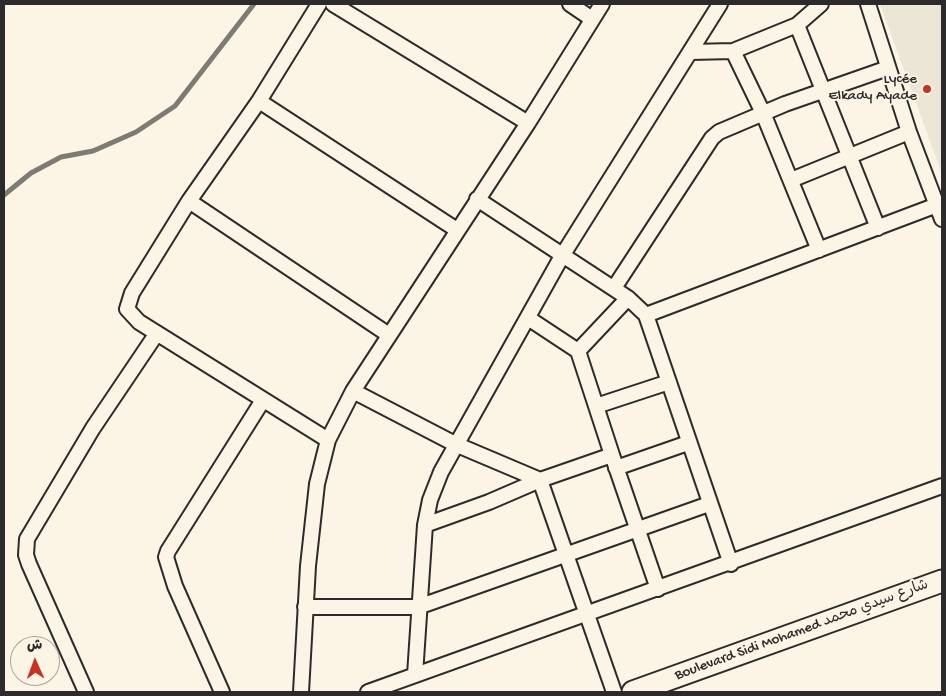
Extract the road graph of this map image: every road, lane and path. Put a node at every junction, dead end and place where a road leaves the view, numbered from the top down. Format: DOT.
graph roads {
  1 [pos="319,4"];
  2 [pos="333,4"];
  3 [pos="570,4"];
  4 [pos="602,4"];
  5 [pos="720,4"];
  6 [pos="821,4"];
  7 [pos="868,4"];
  8 [pos="592,19"];
  9 [pos="797,25"];
  10 [pos="733,51"];
  11 [pos="691,52"];
  12 [pos="888,68"];
  13 [pos="824,90"];
  14 [pos="260,101"];
  15 [pos="763,113"];
  16 [pos="528,123"];
  17 [pos="910,132"];
  18 [pos="850,156"];
  19 [pos="791,180"];
  20 [pos="477,199"];
  21 [pos="189,201"];
  22 [pos="937,205"];
  23 [pos="942,219"];
  24 [pos="878,228"];
  25 [pos="457,230"];
  26 [pos="819,250"];
  27 [pos="562,256"];
  28 [pos="614,288"];
  29 [pos="628,298"];
  30 [pos="646,315"];
  31 [pos="528,318"];
  32 [pos="157,333"];
  33 [pos="389,335"];
  34 [pos="578,351"];
  35 [pos="669,382"];
  36 [pos="353,391"];
  37 [pos="263,400"];
  38 [pos="596,406"];
  39 [pos="328,440"];
  40 [pos="688,443"];
  41 [pos="455,444"];
  42 [pos="614,461"];
  43 [pos="540,480"];
  44 [pos="942,486"];
  45 [pos="709,504"];
  46 [pos="425,526"];
  47 [pos="638,529"];
  48 [pos="564,554"];
  49 [pos="731,564"];
  50 [pos="942,581"];
  51 [pos="658,589"];
  52 [pos="418,607"];
  53 [pos="305,608"];
  54 [pos="587,614"];
  55 [pos="415,675"];
  56 [pos="86,692"];
  57 [pos="222,692"];
  58 [pos="301,692"];
  59 [pos="368,692"];
  60 [pos="614,692"];
  61 [pos="633,692"];
  1 -- 14 [label="street"];
  2 -- 16 [label="street"];
  3 -- 8 [label="street"];
  4 -- 8 [label="street"];
  5 -- 11 [label="street"];
  6 -- 9 [label="street"];
  7 -- 12 [label="street"];
  8 -- 16 [label="street"];
  9 -- 10 [label="street"];
  9 -- 13 [label="street"];
  10 -- 11 [label="street"];
  10 -- 15 [label="street"];
  11 -- 27 [label="street"];
  12 -- 13 [label="street"];
  12 -- 17 [label="street"];
  13 -- 15 [label="street"];
  13 -- 18 [label="street"];
  14 -- 21 [label="street"];
  14 -- 25 [label="street"];
  15 -- 19 [label="street"];
  15 -- 28 [label="street"];
  16 -- 20 [label="street"];
  17 -- 18 [label="street"];
  17 -- 22 [label="street"];
  18 -- 19 [label="street"];
  18 -- 24 [label="street"];
  19 -- 26 [label="street"];
  20 -- 25 [label="street"];
  20 -- 27 [label="street"];
  21 -- 32 [label="street"];
  21 -- 33 [label="street"];
  22 -- 23 [label="street"];
  22 -- 24 [label="street"];
  24 -- 26 [label="street"];
  25 -- 33 [label="street"];
  26 -- 30 [label="street"];
  27 -- 28 [label="street"];
  27 -- 31 [label="street"];
  28 -- 29 [label="street"];
  29 -- 30 [label="street"];
  29 -- 34 [label="street"];
  30 -- 35 [label="street"];
  31 -- 34 [label="street"];
  31 -- 41 [label="street"];
  32 -- 37 [label="street"];
  32 -- 56 [label="street"];
  33 -- 36 [label="street"];
  34 -- 38 [label="street"];
  35 -- 38 [label="street"];
  35 -- 40 [label="street"];
  36 -- 39 [label="street"];
  36 -- 41 [label="street"];
  37 -- 39 [label="street"];
  37 -- 57 [label="street"];
  38 -- 42 [label="street"];
  39 -- 53 [label="street"];
  40 -- 42 [label="street"];
  40 -- 45 [label="street"];
  41 -- 43 [label="street"];
  41 -- 46 [label="street"];
  42 -- 43 [label="street"];
  42 -- 47 [label="street"];
  43 -- 46 [label="street"];
  43 -- 48 [label="street"];
  44 -- 49 [label="street"];
  45 -- 47 [label="street"];
  45 -- 49 [label="street"];
  46 -- 52 [label="street"];
  47 -- 48 [label="street"];
  47 -- 51 [label="street"];
  48 -- 52 [label="street"];
  48 -- 54 [label="street"];
  49 -- 51 [label="street"];
  50 -- 61 [label="main road, Boulevard Sidi Mohamed شارع سيدي محمد"];
  51 -- 54 [label="street"];
  52 -- 53 [label="street"];
  52 -- 55 [label="street"];
  53 -- 58 [label="street"];
  54 -- 55 [label="street"];
  54 -- 60 [label="street"];
  55 -- 59 [label="street"];
}
